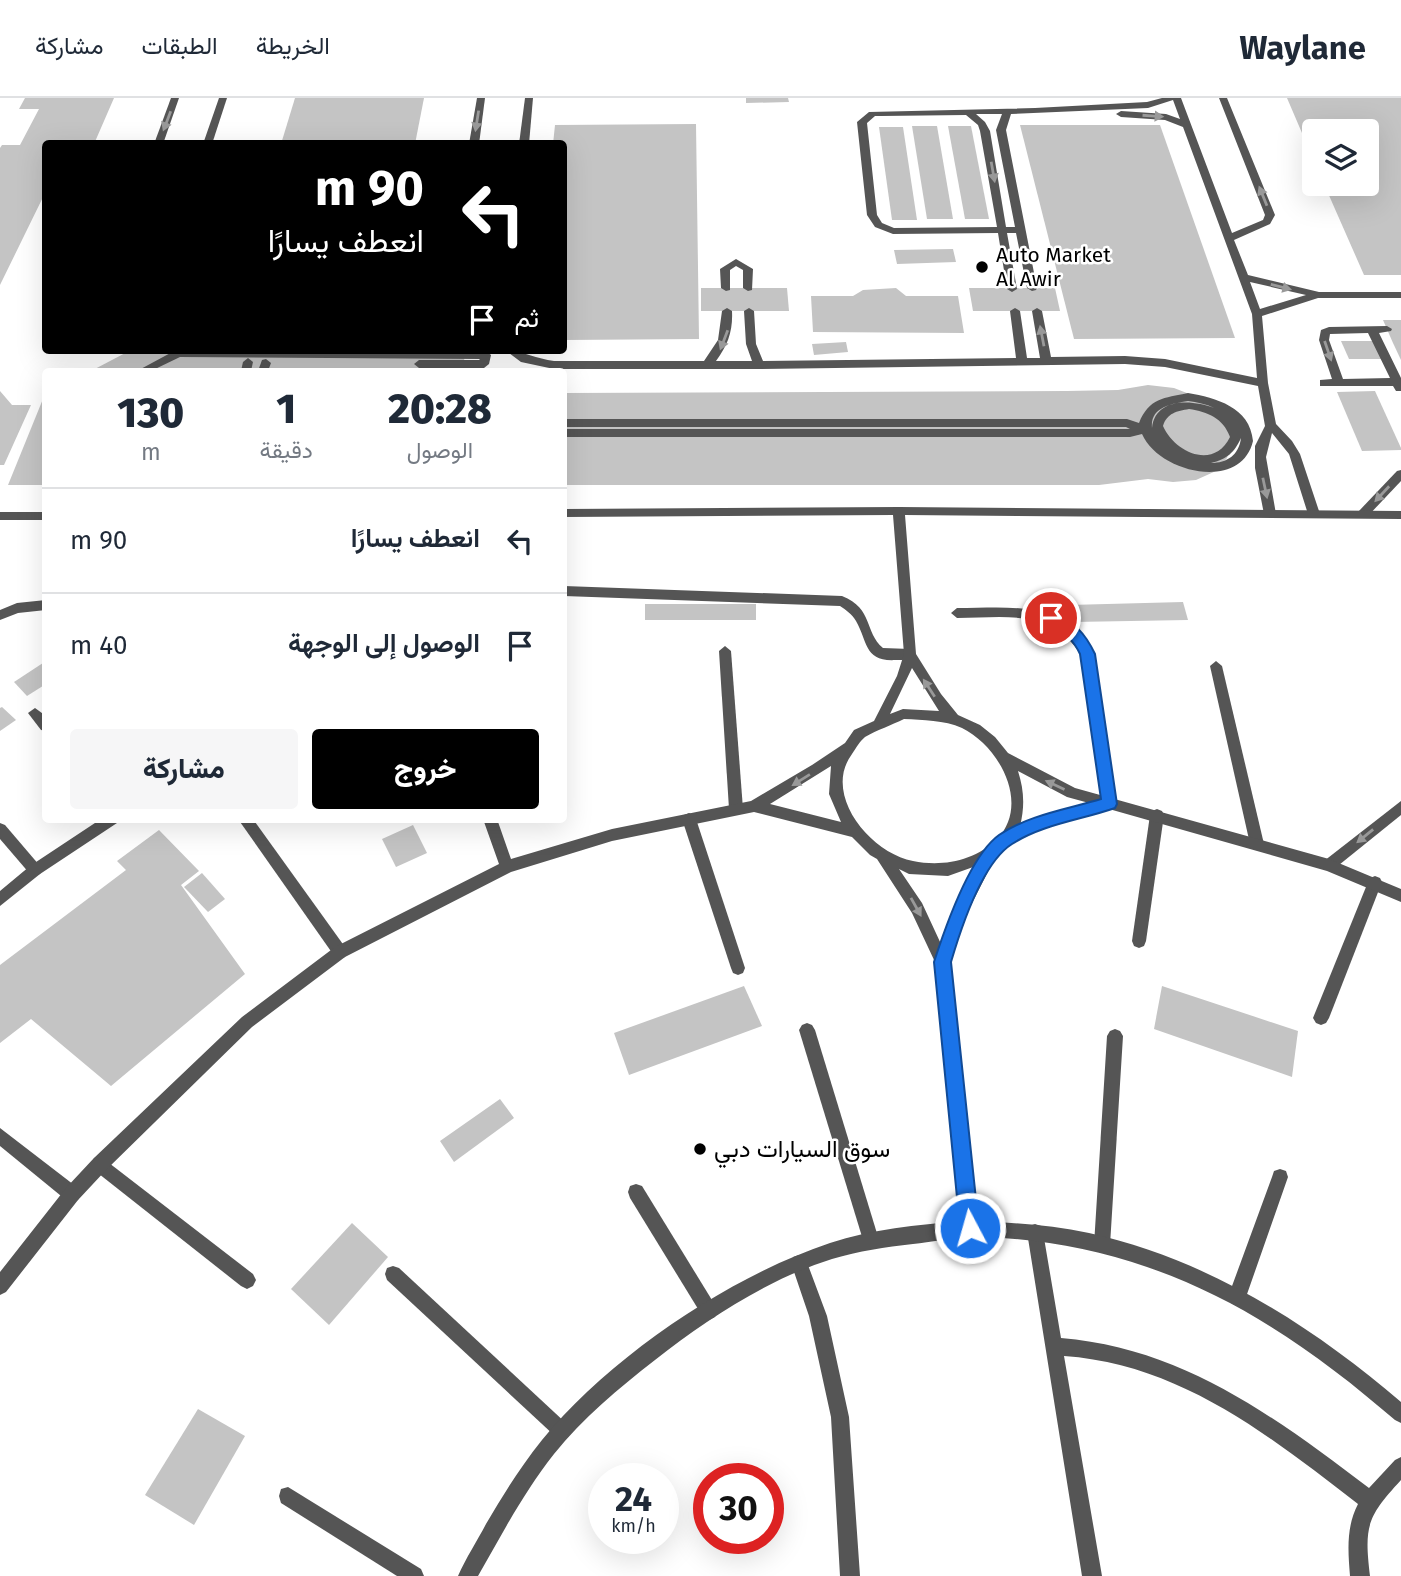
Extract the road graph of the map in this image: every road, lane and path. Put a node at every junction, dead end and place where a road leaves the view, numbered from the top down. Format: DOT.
graph roads {
  1 [pos="175,98"];
  2 [pos="223,98"];
  3 [pos="481,98"];
  4 [pos="529,98"];
  5 [pos="1171,98"];
  6 [pos="1177,98"];
  7 [pos="1223,98"];
  8 [pos="1009,111"];
  9 [pos="1035,111"];
  10 [pos="968,112"];
  11 [pos="1189,126"];
  12 [pos="159,140"];
  13 [pos="208,140"];
  14 [pos="475,140"];
  15 [pos="524,140"];
  16 [pos="1003,230"];
  17 [pos="1021,230"];
  18 [pos="1230,238"];
  19 [pos="1244,277"];
  20 [pos="726,288"];
  21 [pos="748,288"];
  22 [pos="1032,288"];
  23 [pos="1012,289"];
  24 [pos="1319,295"];
  25 [pos="1401,295"];
  26 [pos="727,311"];
  27 [pos="749,311"];
  28 [pos="1015,311"];
  29 [pos="1037,311"];
  30 [pos="1257,314"];
  31 [pos="1372,329"];
  32 [pos="1387,329"];
  33 [pos="1378,343"];
  34 [pos="1393,343"];
  35 [pos="176,354"];
  36 [pos="332,354"];
  37 [pos="514,354"];
  38 [pos="1385,358"];
  39 [pos="1400,358"];
  40 [pos="1022,360"];
  41 [pos="1046,360"];
  42 [pos="707,365"];
  43 [pos="759,365"];
  44 [pos="247,367"];
  45 [pos="265,367"];
  46 [pos="418,367"];
  47 [pos="437,367"];
  48 [pos="148,368"];
  49 [pos="168,368"];
  50 [pos="1263,383"];
  51 [pos="1324,383"];
  52 [pos="1339,383"];
  53 [pos="1400,385"];
  54 [pos="1149,412"];
  55 [pos="567,423"];
  56 [pos="1271,426"];
  57 [pos="1129,428"];
  58 [pos="1154,430"];
  59 [pos="567,433"];
  60 [pos="1158,450"];
  61 [pos="1401,474"];
  62 [pos="899,511"];
  63 [pos="567,513"];
  64 [pos="1270,514"];
  65 [pos="1314,514"];
  66 [pos="1362,515"];
  67 [pos="1401,515"];
  68 [pos="0,516"];
  69 [pos="42,516"];
  70 [pos="567,591"];
  71 [pos="42,605"];
  72 [pos="957,613"];
  73 [pos="0,615"];
  74 [pos="725,651"];
  75 [pos="910,654"];
  76 [pos="1216,666"];
  77 [pos="35,713"];
  78 [pos="953,719"];
  79 [pos="880,720"];
  80 [pos="42,721"];
  81 [pos="845,748"];
  82 [pos="1006,758"];
  83 [pos="1109,804"];
  84 [pos="754,806"];
  85 [pos="1401,807"];
  86 [pos="736,809"];
  87 [pos="1157,816"];
  88 [pos="689,819"];
  89 [pos="106,823"];
  90 [pos="248,823"];
  91 [pos="491,823"];
  92 [pos="0,830"];
  93 [pos="852,831"];
  94 [pos="1006,839"];
  95 [pos="1257,844"];
  96 [pos="989,855"];
  97 [pos="883,857"];
  98 [pos="1329,865"];
  99 [pos="507,867"];
  100 [pos="35,870"];
  101 [pos="1375,882"];
  102 [pos="1401,896"];
  103 [pos="0,900"];
  104 [pos="1139,942"];
  105 [pos="340,952"];
  106 [pos="942,962"];
  107 [pos="738,968"];
  108 [pos="1321,1018"];
  109 [pos="807,1030"];
  110 [pos="1115,1036"];
  111 [pos="0,1136"];
  112 [pos="100,1164"];
  113 [pos="1280,1177"];
  114 [pos="636,1192"];
  115 [pos="72,1194"];
  116 [pos="970,1228"];
  117 [pos="1035,1232"];
  118 [pos="871,1240"];
  119 [pos="1102,1245"];
  120 [pos="799,1263"];
  121 [pos="393,1274"];
  122 [pos="247,1280"];
  123 [pos="0,1286"];
  124 [pos="1237,1297"];
  125 [pos="709,1311"];
  126 [pos="1055,1346"];
  127 [pos="1399,1407"];
  128 [pos="562,1431"];
  129 [pos="1401,1466"];
  130 [pos="288,1496"];
  131 [pos="1370,1501"];
  132 [pos="414,1576"];
  133 [pos="468,1576"];
  134 [pos="850,1576"];
  135 [pos="1091,1576"];
  136 [pos="1360,1576"];
  1 -- 12 [label="street, one-way"];
  2 -- 13 [label="street"];
  3 -- 14 [label="street, one-way"];
  4 -- 15 [label="street"];
  5 -- 9 [label="street"];
  6 -- 11 [label="street"];
  18 -- 7 [label="street, one-way"];
  8 -- 9 [label="street"];
  8 -- 10 [label="street"];
  8 -- 17 [label="street"];
  9 -- 11 [label="street, one-way"];
  10 -- 16 [label="street, one-way"];
  10 -- 16 [label="street"];
  11 -- 18 [label="street"];
  16 -- 17 [label="street"];
  16 -- 23 [label="street"];
  17 -- 22 [label="street"];
  18 -- 19 [label="street"];
  19 -- 24 [label="street, one-way"];
  19 -- 30 [label="street"];
  20 -- 21 [label="street"];
  24 -- 25 [label="street"];
  24 -- 30 [label="street"];
  26 -- 42 [label="street, one-way"];
  27 -- 43 [label="street"];
  28 -- 40 [label="street"];
  41 -- 29 [label="street, one-way"];
  30 -- 50 [label="street"];
  31 -- 32 [label="street"];
  31 -- 33 [label="street"];
  31 -- 52 [label="street, one-way"];
  33 -- 34 [label="street"];
  33 -- 38 [label="street"];
  35 -- 48 [label="street"];
  36 -- 47 [label="street"];
  37 -- 42 [label="street"];
  38 -- 39 [label="street"];
  38 -- 53 [label="street"];
  40 -- 41 [label="street"];
  40 -- 43 [label="street"];
  41 -- 50 [label="street"];
  42 -- 43 [label="street"];
  44 -- 45 [label="street"];
  44 -- 49 [label="street"];
  45 -- 46 [label="street"];
  46 -- 47 [label="street"];
  50 -- 56 [label="street"];
  51 -- 52 [label="street"];
  52 -- 53 [label="street"];
  54 -- 57 [label="street"];
  54 -- 58 [label="street"];
  54 -- 60 [label="street"];
  55 -- 57 [label="street"];
  56 -- 64 [label="street, one-way"];
  56 -- 65 [label="street"];
  57 -- 58 [label="street"];
  57 -- 59 [label="street"];
  57 -- 60 [label="street"];
  58 -- 58 [label="street"];
  58 -- 60 [label="street"];
  61 -- 66 [label="street, one-way"];
  62 -- 63 [label="street"];
  62 -- 64 [label="street"];
  62 -- 75 [label="street"];
  64 -- 65 [label="street"];
  65 -- 66 [label="street"];
  66 -- 67 [label="street"];
  68 -- 69 [label="street"];
  70 -- 75 [label="street"];
  71 -- 73 [label="street"];
  72 -- 83 [label="street"];
  74 -- 86 [label="street"];
  78 -- 75 [label="street, one-way"];
  75 -- 79 [label="street"];
  76 -- 95 [label="street"];
  77 -- 80 [label="street"];
  78 -- 79 [label="street"];
  78 -- 82 [label="street"];
  79 -- 81 [label="street"];
  81 -- 84 [label="street, one-way"];
  81 -- 93 [label="street"];
  83 -- 82 [label="street, one-way"];
  82 -- 94 [label="street"];
  83 -- 87 [label="street"];
  83 -- 94 [label="street"];
  84 -- 86 [label="street"];
  84 -- 93 [label="street"];
  85 -- 98 [label="street, one-way"];
  86 -- 88 [label="street"];
  87 -- 95 [label="street"];
  87 -- 104 [label="street"];
  88 -- 99 [label="street"];
  88 -- 107 [label="street"];
  89 -- 100 [label="street"];
  90 -- 105 [label="street"];
  91 -- 99 [label="street"];
  92 -- 100 [label="street"];
  93 -- 97 [label="street"];
  94 -- 96 [label="street"];
  95 -- 98 [label="street"];
  96 -- 97 [label="street"];
  96 -- 106 [label="street"];
  97 -- 106 [label="street, one-way"];
  98 -- 101 [label="street"];
  99 -- 105 [label="street"];
  100 -- 103 [label="street"];
  101 -- 102 [label="street"];
  101 -- 108 [label="street"];
  105 -- 112 [label="street"];
  106 -- 116 [label="street"];
  109 -- 118 [label="street"];
  110 -- 119 [label="street"];
  111 -- 115 [label="street"];
  112 -- 115 [label="street"];
  112 -- 122 [label="street"];
  113 -- 124 [label="street"];
  114 -- 125 [label="street"];
  115 -- 123 [label="street"];
  116 -- 117 [label="street"];
  116 -- 118 [label="street"];
  117 -- 119 [label="street"];
  117 -- 126 [label="street"];
  118 -- 120 [label="street"];
  119 -- 124 [label="street"];
  120 -- 125 [label="street"];
  120 -- 134 [label="street"];
  121 -- 128 [label="street"];
  124 -- 127 [label="street"];
  125 -- 128 [label="street"];
  126 -- 131 [label="street"];
  126 -- 135 [label="street"];
  128 -- 133 [label="street"];
  129 -- 131 [label="street"];
  130 -- 132 [label="street"];
  131 -- 136 [label="street"];
}
